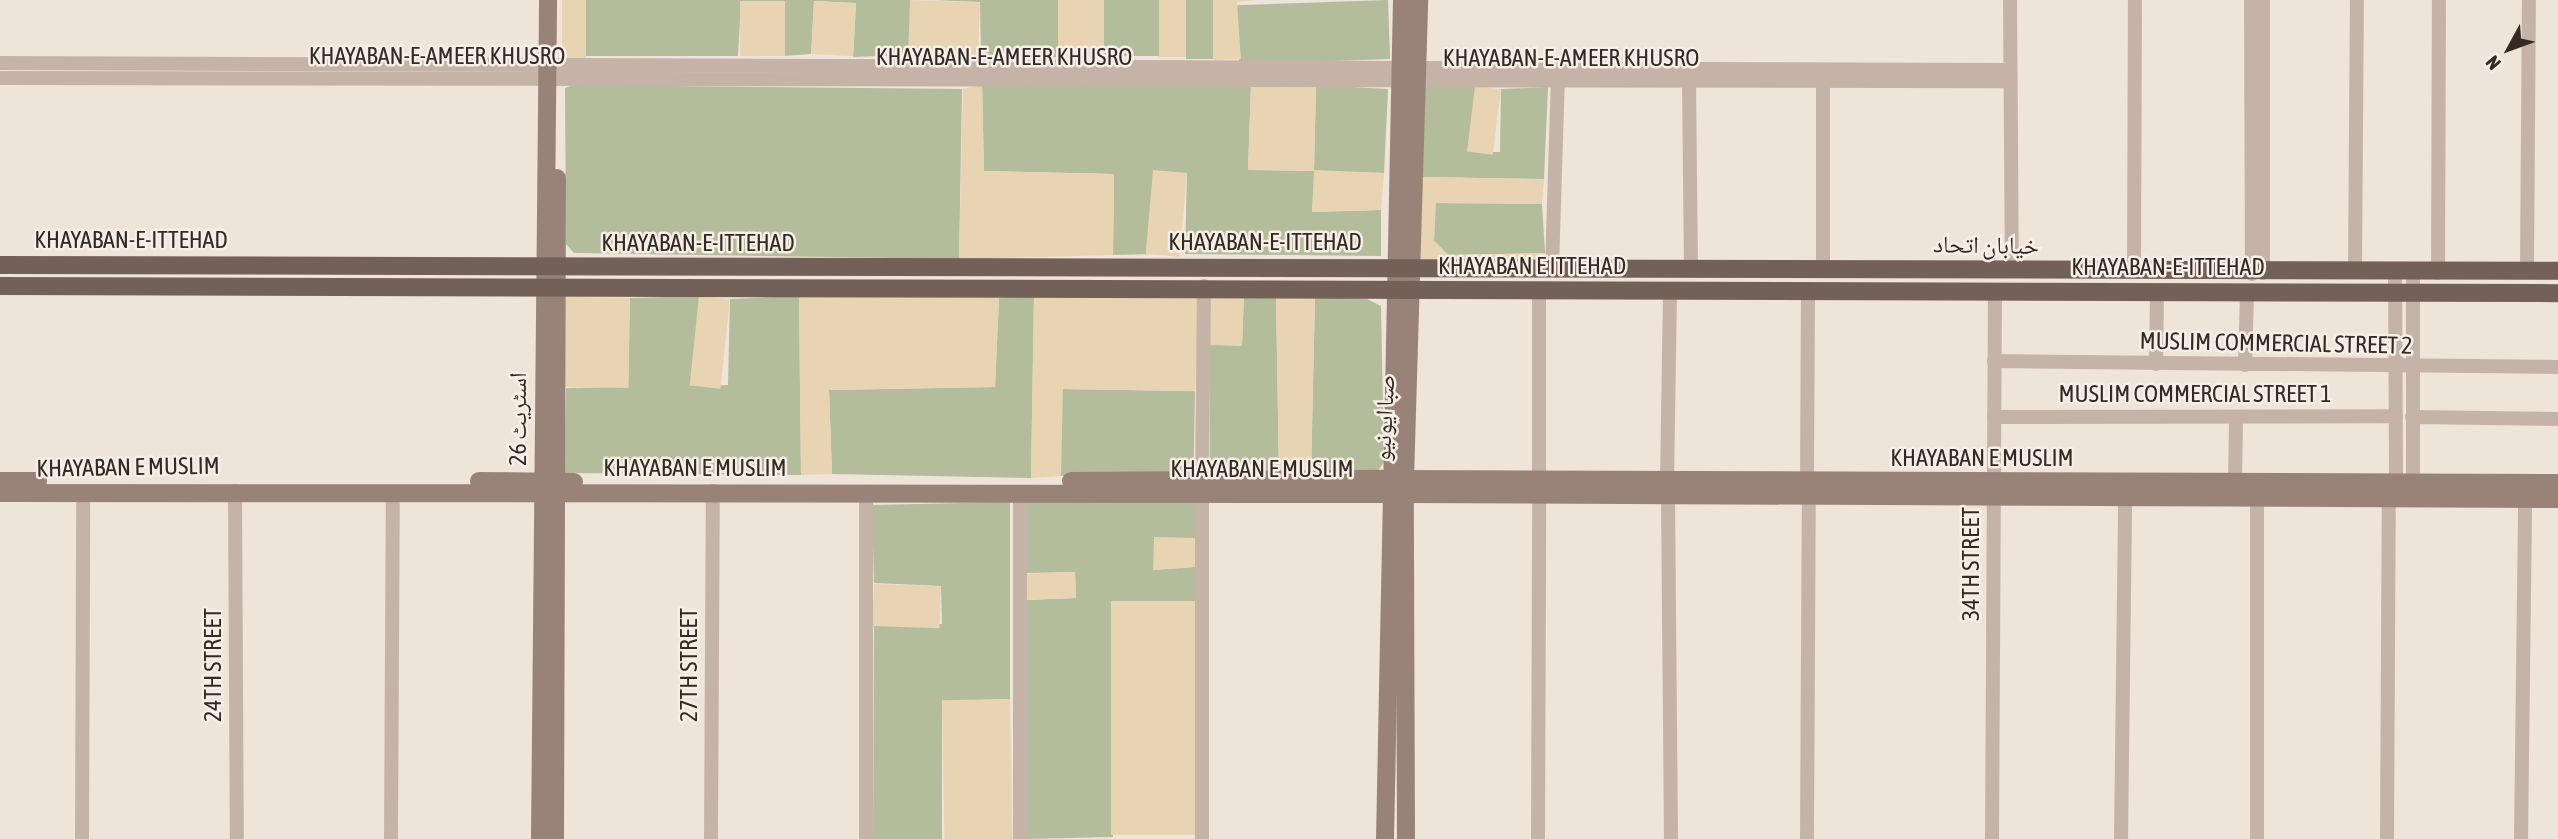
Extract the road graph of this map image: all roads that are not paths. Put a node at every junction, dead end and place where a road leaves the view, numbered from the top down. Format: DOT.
graph roads {
  1 [pos="548,0"];
  2 [pos="558,0"];
  3 [pos="1402,0"];
  4 [pos="1419,0"];
  5 [pos="2010,0"];
  6 [pos="2135,0"];
  7 [pos="2251,0"];
  8 [pos="2263,0"];
  9 [pos="2357,0"];
  10 [pos="2439,0"];
  11 [pos="2529,0"];
  12 [pos="0,64"];
  13 [pos="131,64"];
  14 [pos="157,64"];
  15 [pos="554,72"];
  16 [pos="1411,74"];
  17 [pos="1766,74"];
  18 [pos="1823,74"];
  19 [pos="2008,76"];
  20 [pos="0,78"];
  21 [pos="128,79"];
  22 [pos="158,80"];
  23 [pos="1689,80"];
  24 [pos="1558,81"];
  25 [pos="0,265"];
  26 [pos="1405,266"];
  27 [pos="549,267"];
  28 [pos="1552,267"];
  29 [pos="1691,267"];
  30 [pos="1823,268"];
  31 [pos="2012,269"];
  32 [pos="2527,270"];
  33 [pos="2134,271"];
  34 [pos="2558,271"];
  35 [pos="2355,272"];
  36 [pos="2395,272"];
  37 [pos="2258,273"];
  38 [pos="2413,273"];
  39 [pos="2438,273"];
  40 [pos="0,286"];
  41 [pos="1204,286"];
  42 [pos="1808,289"];
  43 [pos="1539,290"];
  44 [pos="1670,290"];
  45 [pos="1994,290"];
  46 [pos="2157,291"];
  47 [pos="549,292"];
  48 [pos="1396,292"];
  49 [pos="1414,292"];
  50 [pos="2247,292"];
  51 [pos="2395,293"];
  52 [pos="2414,293"];
  53 [pos="2558,293"];
  54 [pos="1994,361"];
  55 [pos="2156,364"];
  56 [pos="2245,365"];
  57 [pos="2558,367"];
  58 [pos="2396,368"];
  59 [pos="2413,368"];
  60 [pos="2396,416"];
  61 [pos="1994,417"];
  62 [pos="2236,417"];
  63 [pos="2412,417"];
  64 [pos="2558,419"];
  65 [pos="0,481"];
  66 [pos="2558,483"];
  67 [pos="2235,484"];
  68 [pos="162,486"];
  69 [pos="646,487"];
  70 [pos="811,487"];
  71 [pos="929,487"];
  72 [pos="1100,487"];
  73 [pos="1202,487"];
  74 [pos="1398,487"];
  75 [pos="549,488"];
  76 [pos="1539,489"];
  77 [pos="1808,489"];
  78 [pos="2399,489"];
  79 [pos="1667,490"];
  80 [pos="2178,490"];
  81 [pos="235,491"];
  82 [pos="713,491"];
  83 [pos="1994,491"];
  84 [pos="2332,491"];
  85 [pos="2487,491"];
  86 [pos="83,492"];
  87 [pos="393,492"];
  88 [pos="1020,493"];
  89 [pos="0,494"];
  90 [pos="866,494"];
  91 [pos="2125,497"];
  92 [pos="2257,498"];
  93 [pos="2525,499"];
  94 [pos="2558,499"];
  95 [pos="82,839"];
  96 [pos="237,839"];
  97 [pos="391,839"];
  98 [pos="540,839"];
  99 [pos="555,839"];
  100 [pos="711,839"];
  101 [pos="866,839"];
  102 [pos="1020,839"];
  103 [pos="1202,839"];
  104 [pos="1385,839"];
  105 [pos="1406,839"];
  106 [pos="1538,839"];
  107 [pos="1671,839"];
  108 [pos="1807,839"];
  109 [pos="1992,839"];
  110 [pos="2121,839"];
  111 [pos="2257,839"];
  112 [pos="2387,839"];
  113 [pos="2521,839"];
  1 -- 15 [label="street, اسٹریٹ 26"];
  2 -- 15 [label="street, اسٹریٹ 26"];
  3 -- 16 [label="street, صبا ایونیو"];
  4 -- 16 [label="street, صبا ایونیو"];
  5 -- 19 [label="street"];
  6 -- 33 [label="street"];
  7 -- 37 [label="street"];
  8 -- 37 [label="street"];
  9 -- 35 [label="street"];
  10 -- 39 [label="street"];
  11 -- 32 [label="street"];
  12 -- 13 [label="street, KHAYABAN-E-AMEER KHUSRO"];
  13 -- 14 [label="street, KHAYABAN-E-AMEER KHUSRO"];
  13 -- 21 [label="street"];
  14 -- 15 [label="street, KHAYABAN-E-AMEER KHUSRO"];
  14 -- 22 [label="street"];
  15 -- 16 [label="street, KHAYABAN-E-AMEER KHUSRO"];
  15 -- 22 [label="street, KHAYABAN-E-AMEER KHUSRO"];
  15 -- 27 [label="street, اسٹریٹ 26"];
  16 -- 17 [label="street, KHAYABAN-E-AMEER KHUSRO"];
  16 -- 24 [label="street, KHAYABAN-E-AMEER KHUSRO"];
  16 -- 26 [label="street, صبا ایونیو"];
  17 -- 18 [label="street, KHAYABAN-E-AMEER KHUSRO"];
  17 -- 23 [label="street, KHAYABAN-E-AMEER KHUSRO"];
  18 -- 19 [label="street, KHAYABAN-E-AMEER KHUSRO"];
  18 -- 30 [label="street"];
  19 -- 31 [label="street"];
  20 -- 21 [label="street, KHAYABAN-E-AMEER KHUSRO"];
  21 -- 22 [label="street, KHAYABAN-E-AMEER KHUSRO"];
  23 -- 24 [label="street, KHAYABAN-E-AMEER KHUSRO"];
  23 -- 29 [label="street"];
  24 -- 28 [label="street"];
  25 -- 27 [label="main road, KHAYABAN-E-ITTEHAD"];
  26 -- 27 [label="main road, KHAYABAN-E-ITTEHAD"];
  26 -- 28 [label="main road, خیابان اتحاد"];
  26 -- 48 [label="street, صبا ایونیو"];
  26 -- 49 [label="street, صبا ایونیو"];
  27 -- 47 [label="street, اسٹریٹ 26"];
  28 -- 29 [label="main road, خیابان اتحاد"];
  29 -- 30 [label="main road, خیابان اتحاد"];
  30 -- 31 [label="main road, خیابان اتحاد"];
  31 -- 33 [label="main road, خیابان اتحاد"];
  32 -- 34 [label="main road, خیابان اتحاد"];
  32 -- 39 [label="main road, خیابان اتحاد"];
  33 -- 37 [label="main road, خیابان اتحاد"];
  35 -- 36 [label="main road, خیابان اتحاد"];
  35 -- 37 [label="main road, خیابان اتحاد"];
  36 -- 38 [label="main road, خیابان اتحاد"];
  36 -- 51 [label="street"];
  38 -- 39 [label="main road, خیابان اتحاد"];
  38 -- 52 [label="street"];
  40 -- 47 [label="main road, KHAYABAN-E-ITTEHAD"];
  41 -- 47 [label="main road, KHAYABAN-E-ITTEHAD"];
  41 -- 48 [label="main road, KHAYABAN-E-ITTEHAD"];
  41 -- 73 [label="street"];
  42 -- 44 [label="main road, KHAYABAN-E-ITTEHAD"];
  42 -- 45 [label="main road, KHAYABAN-E-ITTEHAD"];
  42 -- 77 [label="street"];
  43 -- 44 [label="main road, KHAYABAN E ITTEHAD"];
  43 -- 49 [label="main road, KHAYABAN E ITTEHAD"];
  43 -- 76 [label="street"];
  44 -- 79 [label="street"];
  45 -- 46 [label="main road, KHAYABAN-E-ITTEHAD"];
  45 -- 54 [label="street, 34TH STREET"];
  46 -- 50 [label="main road, KHAYABAN-E-ITTEHAD"];
  46 -- 55 [label="street"];
  47 -- 75 [label="street, اسٹریٹ 26"];
  48 -- 49 [label="main road, KHAYABAN E ITTEHAD"];
  48 -- 74 [label="street, صبا ایونیو"];
  49 -- 74 [label="street, صبا ایونیو"];
  50 -- 51 [label="main road, KHAYABAN-E-ITTEHAD"];
  50 -- 56 [label="street"];
  51 -- 52 [label="main road, KHAYABAN-E-ITTEHAD"];
  51 -- 58 [label="street"];
  52 -- 53 [label="main road"];
  52 -- 59 [label="street"];
  54 -- 55 [label="street, MUSLIM COMMERCIAL STREET 2"];
  54 -- 61 [label="street, 34TH STREET"];
  55 -- 56 [label="street, MUSLIM COMMERCIAL STREET 2"];
  56 -- 58 [label="street, MUSLIM COMMERCIAL STREET 2"];
  57 -- 59 [label="street, MUSLIM COMMERCIAL STREET 2"];
  58 -- 59 [label="street, MUSLIM COMMERCIAL STREET 2"];
  58 -- 60 [label="street"];
  59 -- 63 [label="street"];
  60 -- 62 [label="street, MUSLIM COMMERCIAL STREET 1"];
  60 -- 78 [label="street"];
  61 -- 62 [label="street, MUSLIM COMMERCIAL STREET 1"];
  61 -- 83 [label="street, 34TH STREET"];
  62 -- 67 [label="street"];
  63 -- 64 [label="street"];
  63 -- 78 [label="street"];
  65 -- 68 [label="street, KHAYABAN E MUSLIM"];
  66 -- 85 [label="street, KHAYABAN E MUSLIM"];
  67 -- 80 [label="street, KHAYABAN E MUSLIM"];
  67 -- 84 [label="street, KHAYABAN E MUSLIM"];
  68 -- 75 [label="street, KHAYABAN E MUSLIM"];
  68 -- 81 [label="street, KHAYABAN E MUSLIM"];
  68 -- 86 [label="street, KHAYABAN E MUSLIM"];
  69 -- 70 [label="street, KHAYABAN E MUSLIM"];
  69 -- 75 [label="street, KHAYABAN E MUSLIM"];
  69 -- 82 [label="street, KHAYABAN E MUSLIM"];
  70 -- 71 [label="street, KHAYABAN E MUSLIM"];
  70 -- 82 [label="street, KHAYABAN E MUSLIM"];
  70 -- 90 [label="street, KHAYABAN E MUSLIM"];
  71 -- 72 [label="street, KHAYABAN E MUSLIM"];
  71 -- 88 [label="street, KHAYABAN E MUSLIM"];
  71 -- 90 [label="street, KHAYABAN E MUSLIM"];
  72 -- 73 [label="street, KHAYABAN E MUSLIM"];
  72 -- 88 [label="street, KHAYABAN E MUSLIM"];
  73 -- 74 [label="street, KHAYABAN E MUSLIM"];
  73 -- 103 [label="street"];
  74 -- 76 [label="street, KHAYABAN E MUSLIM"];
  74 -- 104 [label="street, صبا ایونیو"];
  74 -- 105 [label="street, صبا ایونیو"];
  75 -- 87 [label="street, KHAYABAN E MUSLIM"];
  75 -- 98 [label="street, اسٹریٹ 26"];
  75 -- 99 [label="street, اسٹریٹ 26"];
  76 -- 79 [label="street, KHAYABAN E MUSLIM"];
  76 -- 106 [label="street"];
  77 -- 79 [label="street, KHAYABAN E MUSLIM"];
  77 -- 83 [label="street, KHAYABAN E MUSLIM"];
  77 -- 108 [label="street"];
  78 -- 84 [label="street, KHAYABAN E MUSLIM"];
  78 -- 85 [label="street, KHAYABAN E MUSLIM"];
  78 -- 85 [label="street, KHAYABAN E MUSLIM"];
  78 -- 112 [label="street"];
  79 -- 107 [label="street"];
  80 -- 83 [label="street, KHAYABAN E MUSLIM"];
  80 -- 91 [label="street, KHAYABAN E MUSLIM"];
  80 -- 92 [label="street, KHAYABAN E MUSLIM"];
  81 -- 87 [label="street, KHAYABAN E MUSLIM"];
  81 -- 96 [label="street, 24TH STREET"];
  82 -- 100 [label="street, 27TH STREET"];
  83 -- 91 [label="street, KHAYABAN E MUSLIM"];
  83 -- 109 [label="street, 34TH STREET"];
  84 -- 92 [label="street, KHAYABAN E MUSLIM"];
  85 -- 93 [label="street, KHAYABAN E MUSLIM"];
  86 -- 89 [label="street, KHAYABAN E MUSLIM"];
  86 -- 95 [label="street"];
  87 -- 97 [label="street"];
  88 -- 102 [label="street"];
  90 -- 101 [label="street"];
  91 -- 110 [label="street"];
  92 -- 111 [label="street"];
  93 -- 94 [label="street, KHAYABAN E MUSLIM"];
  93 -- 113 [label="street"];
}
